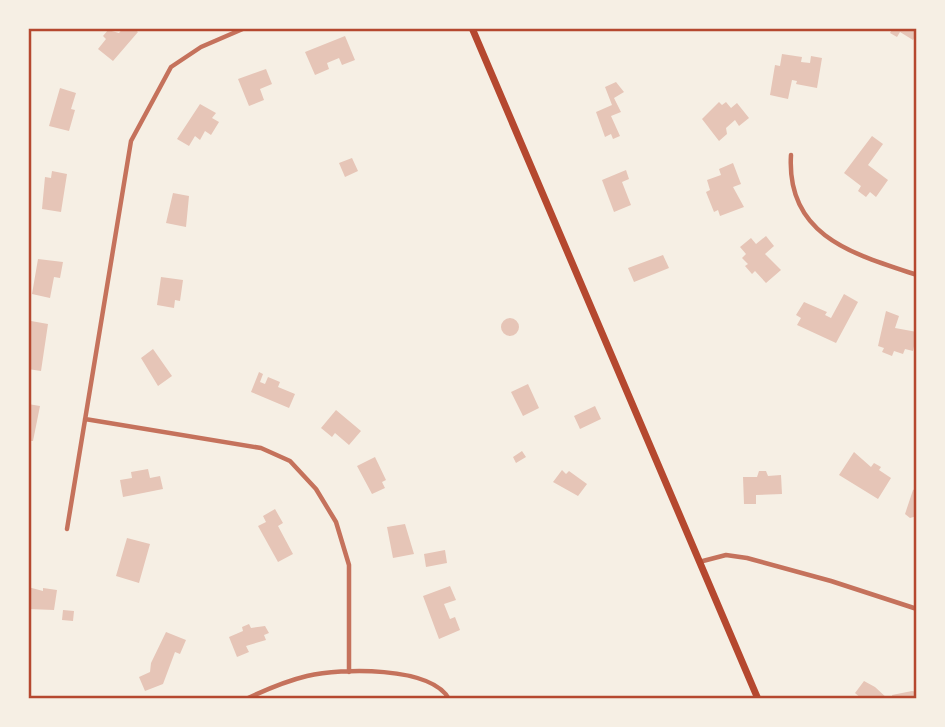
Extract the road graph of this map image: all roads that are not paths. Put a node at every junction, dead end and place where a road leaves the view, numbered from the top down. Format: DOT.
graph roads {
  1 [pos="245,28"];
  2 [pos="472,28"];
  3 [pos="791,155"];
  4 [pos="917,275"];
  5 [pos="85,419"];
  6 [pos="68,529"];
  7 [pos="699,562"];
  8 [pos="917,609"];
  9 [pos="349,672"];
  10 [pos="246,699"];
  11 [pos="449,699"];
  12 [pos="758,699"];
  1 -- 5 [label="street"];
  2 -- 7 [label="main road"];
  3 -- 4 [label="street"];
  5 -- 6 [label="street"];
  5 -- 9 [label="street"];
  7 -- 8 [label="street"];
  7 -- 12 [label="main road"];
  9 -- 10 [label="street"];
  9 -- 11 [label="street"];
}
